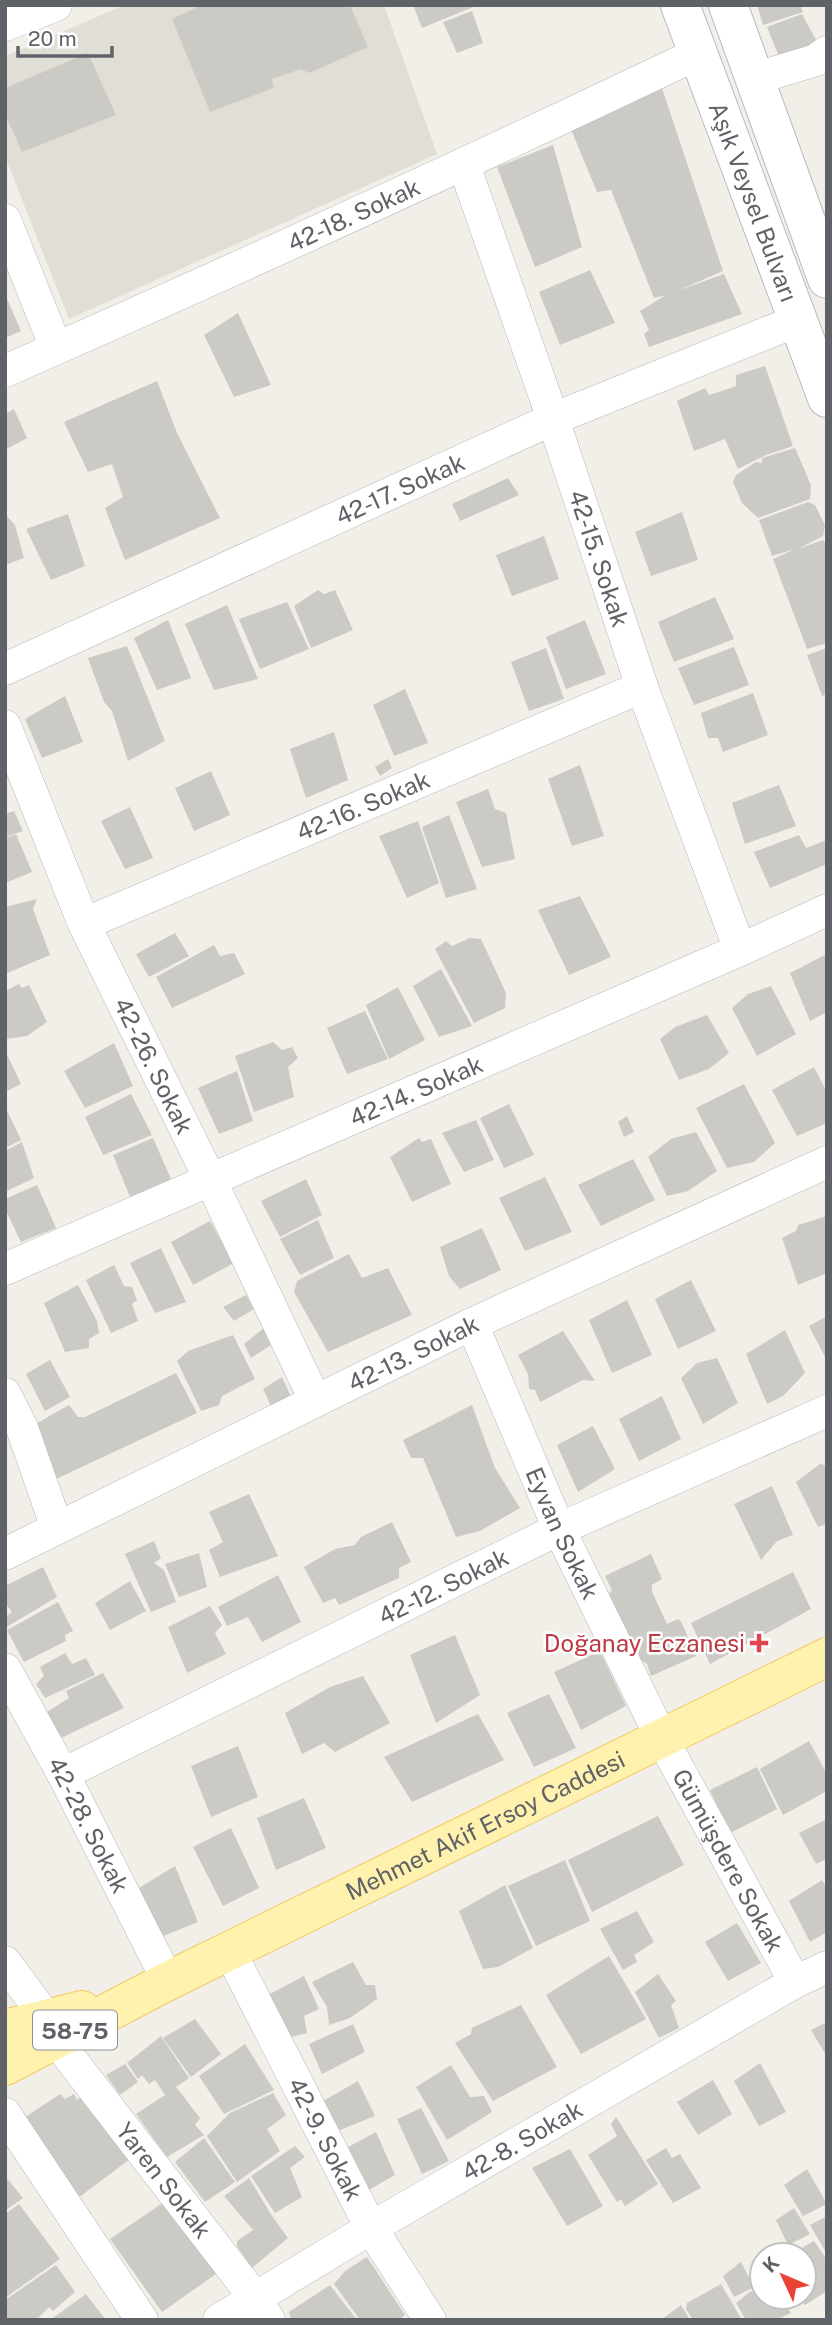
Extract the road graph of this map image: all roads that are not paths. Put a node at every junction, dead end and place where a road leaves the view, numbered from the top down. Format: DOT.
graph roads {
  1 [pos="55,5"];
  2 [pos="680,5"];
  3 [pos="728,5"];
  4 [pos="5,25"];
  5 [pos="827,52"];
  6 [pos="697,54"];
  7 [pos="754,79"];
  8 [pos="464,165"];
  9 [pos="5,220"];
  10 [pos="827,279"];
  11 [pos="799,320"];
  12 [pos="57,348"];
  13 [pos="5,371"];
  14 [pos="827,398"];
  15 [pos="553,419"];
  16 [pos="5,669"];
  17 [pos="642,687"];
  18 [pos="5,726"];
  19 [pos="827,910"];
  20 [pos="85,924"];
  21 [pos="740,950"];
  22 [pos="827,1162"];
  23 [pos="211,1181"];
  24 [pos="5,1269"];
  25 [pos="472,1324"];
  26 [pos="5,1394"];
  27 [pos="315,1400"];
  28 [pos="827,1411"];
  29 [pos="57,1528"];
  30 [pos="559,1529"];
  31 [pos="5,1554"];
  32 [pos="827,1657"];
  33 [pos="5,1669"];
  34 [pos="662,1739"];
  35 [pos="63,1774"];
  36 [pos="230,1952"];
  37 [pos="5,1962"];
  38 [pos="827,1967"];
  39 [pos="795,1982"];
  40 [pos="157,1988"];
  41 [pos="5,2029"];
  42 [pos="51,2029"];
  43 [pos="5,2066"];
  44 [pos="5,2114"];
  45 [pos="372,2228"];
  46 [pos="262,2309"];
  47 [pos="142,2320"];
  48 [pos="219,2320"];
  49 [pos="430,2320"];
  1 -- 4 [label="street"];
  2 -- 6 [label="main road, Aşık Veysel Bulvarı"];
  3 -- 7 [label="main road, Aşık Veysel Bulvarı"];
  5 -- 7 [label="street"];
  6 -- 8 [label="street, 42-18. Sokak"];
  6 -- 11 [label="main road, Aşık Veysel Bulvarı"];
  7 -- 10 [label="main road, Aşık Veysel Bulvarı"];
  8 -- 12 [label="street, 42-18. Sokak"];
  8 -- 15 [label="street, 42-15. Sokak"];
  9 -- 12 [label="street"];
  11 -- 14 [label="main road, Aşık Veysel Bulvarı"];
  11 -- 15 [label="street, 42-17. Sokak"];
  12 -- 13 [label="street, 42-18. Sokak"];
  15 -- 16 [label="street, 42-17. Sokak"];
  15 -- 17 [label="street, 42-15. Sokak"];
  17 -- 20 [label="street, 42-16. Sokak"];
  17 -- 21 [label="street, 42-15. Sokak"];
  18 -- 20 [label="street, 42-26. Sokak"];
  19 -- 21 [label="street, 42-14. Sokak"];
  20 -- 23 [label="street, 42-26. Sokak"];
  21 -- 23 [label="street, 42-14. Sokak"];
  22 -- 25 [label="street, 42-13. Sokak"];
  23 -- 24 [label="street, 42-14. Sokak"];
  23 -- 27 [label="street, 42-26. Sokak"];
  25 -- 27 [label="street, 42-13. Sokak"];
  25 -- 30 [label="street, Eyvan Sokak"];
  26 -- 29 [label="street"];
  27 -- 29 [label="street, 42-13. Sokak"];
  28 -- 30 [label="street, 42-12. Sokak"];
  29 -- 31 [label="street, 42-13. Sokak"];
  30 -- 34 [label="street, Eyvan Sokak"];
  30 -- 35 [label="street, 42-12. Sokak"];
  32 -- 34 [label="main road, Mehmet Akif Ersoy Caddesi"];
  33 -- 35 [label="street, 42-28. Sokak"];
  34 -- 36 [label="main road, Mehmet Akif Ersoy Caddesi"];
  34 -- 39 [label="street, Gümüşdere Sokak"];
  35 -- 40 [label="street, 42-28. Sokak"];
  36 -- 40 [label="main road, Mehmet Akif Ersoy Caddesi"];
  36 -- 45 [label="street, 42-9. Sokak"];
  37 -- 42 [label="street, Yaren Sokak"];
  38 -- 39 [label="street, 42-8. Sokak"];
  39 -- 45 [label="street, 42-8. Sokak"];
  40 -- 42 [label="main road, Mehmet Akif Ersoy Caddesi"];
  41 -- 42 [label="main road, Mehmet Akif Ersoy Caddesi"];
  42 -- 43 [label="main road, Mehmet Akif Ersoy Caddesi / 58-75"];
  42 -- 46 [label="street, Yaren Sokak"];
  44 -- 47 [label="street"];
  45 -- 46 [label="street, 42-8. Sokak"];
  45 -- 49 [label="street, 42-9. Sokak"];
  46 -- 48 [label="street, 42-8. Sokak"];
}
